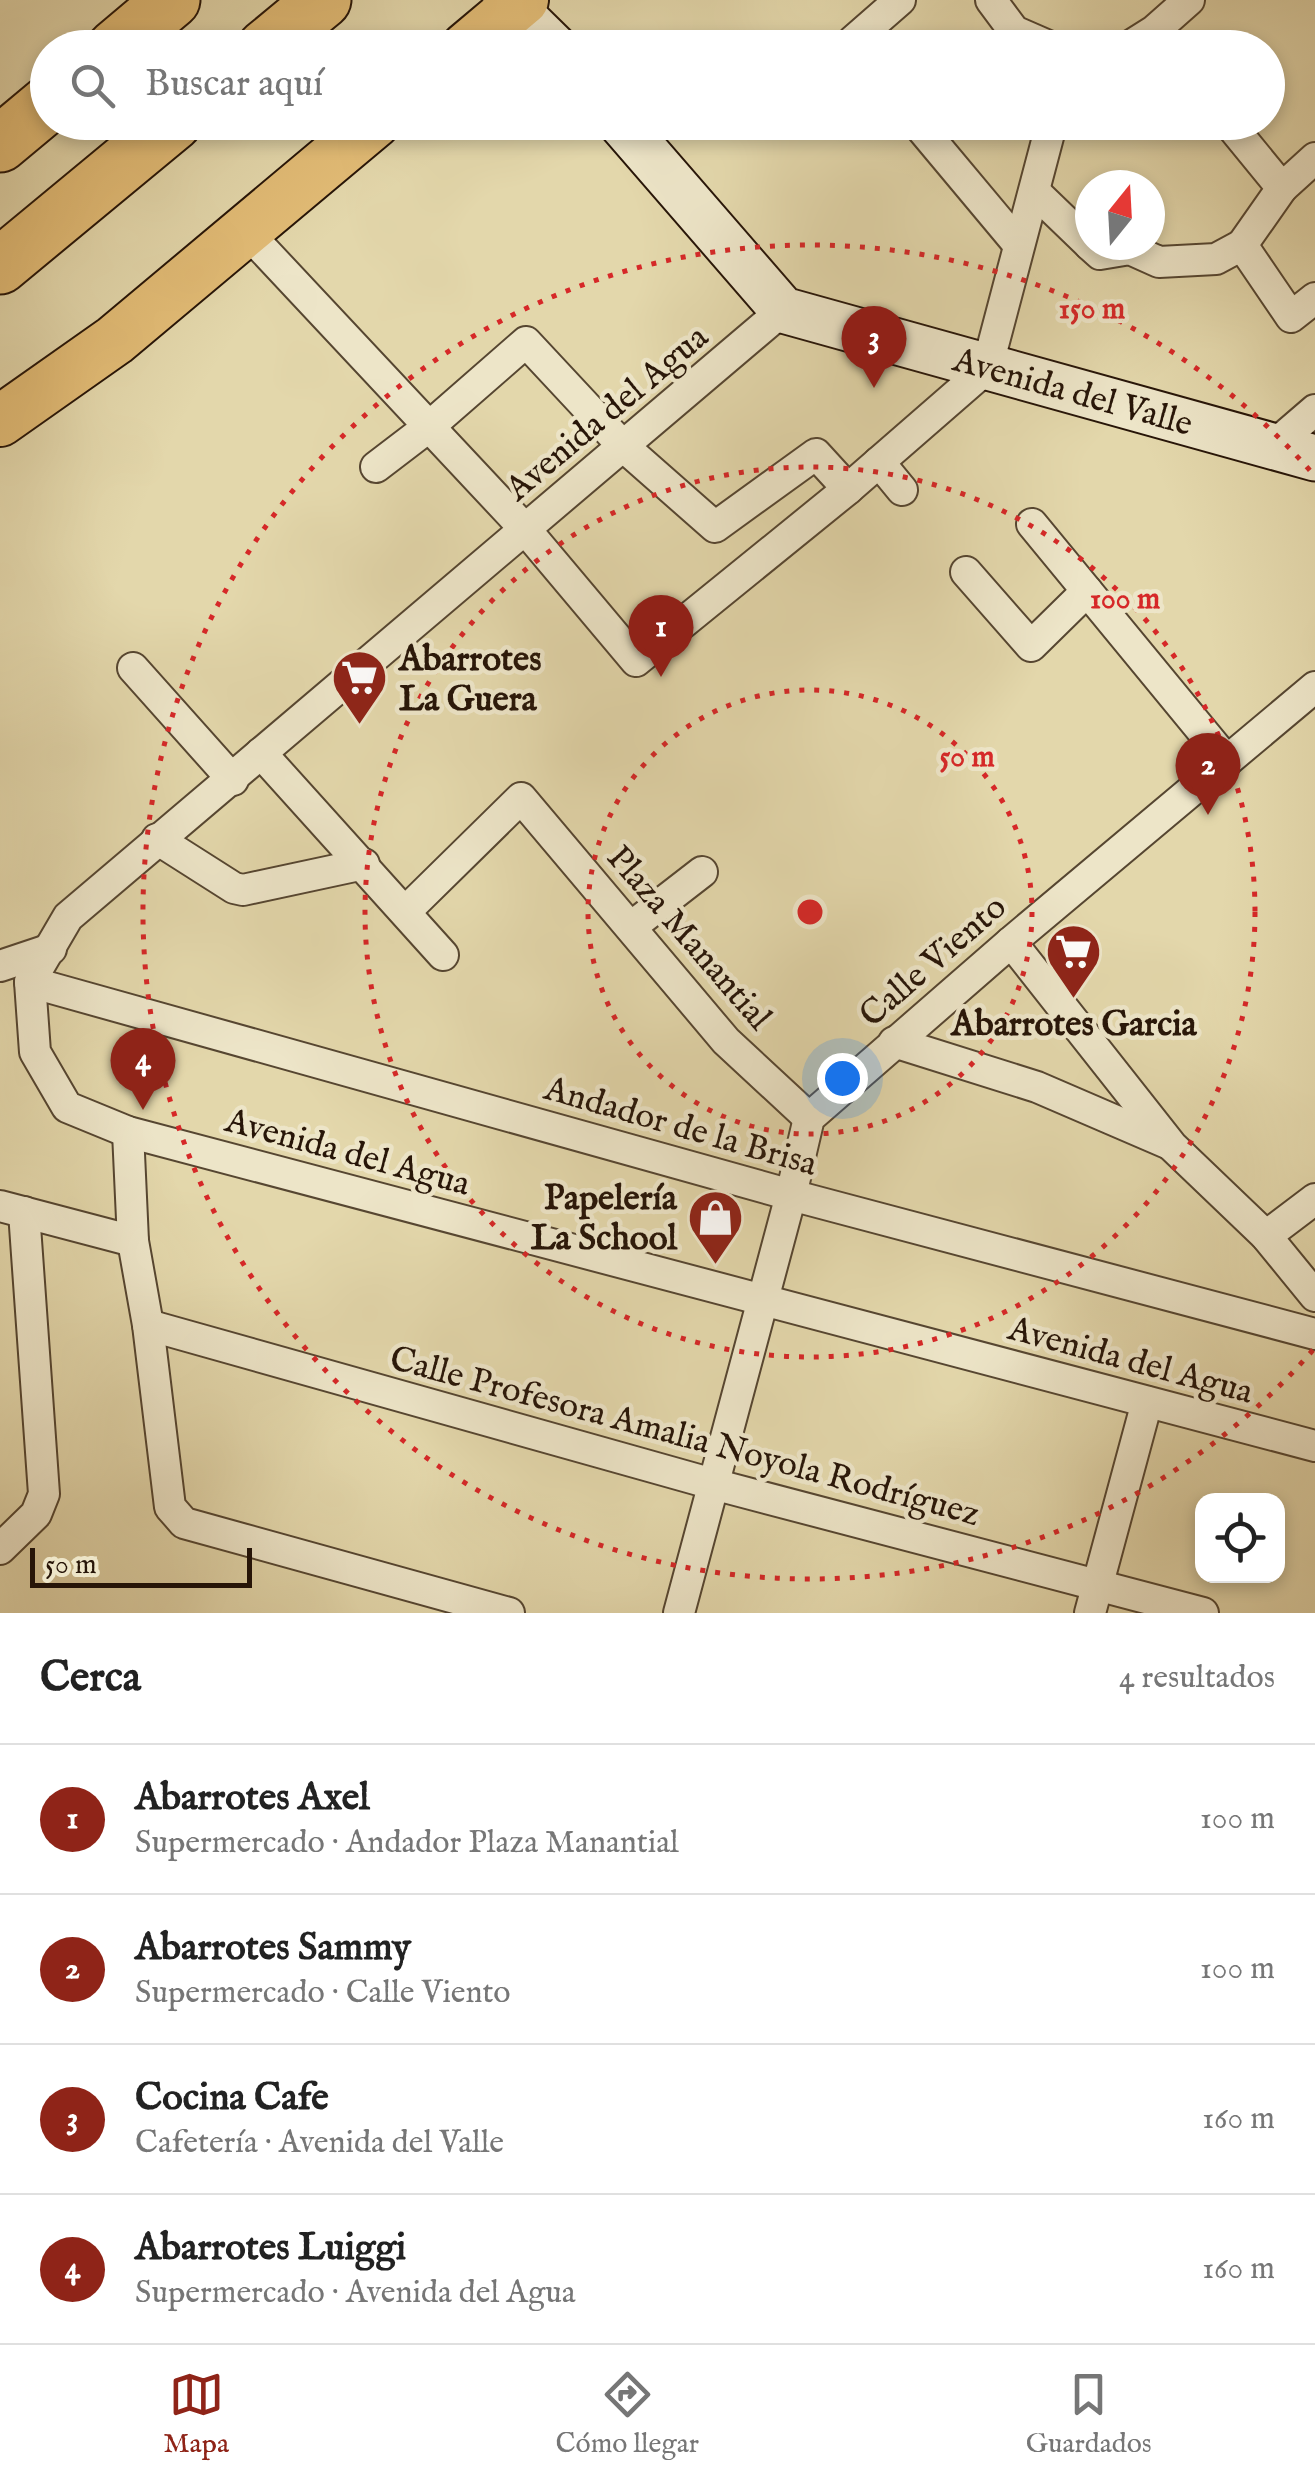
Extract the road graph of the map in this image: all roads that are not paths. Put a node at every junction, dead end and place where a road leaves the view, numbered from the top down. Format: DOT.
graph roads {
  1 [pos="172,0"];
  2 [pos="323,0"];
  3 [pos="900,0"];
  4 [pos="991,0"];
  5 [pos="1189,0"];
  6 [pos="528,15"];
  7 [pos="136,30"];
  8 [pos="287,30"];
  9 [pos="500,30"];
  10 [pos="866,30"];
  11 [pos="1003,30"];
  12 [pos="1167,30"];
  13 [pos="30,119"];
  14 [pos="152,140"];
  15 [pos="353,140"];
  16 [pos="636,140"];
  17 [pos="932,140"];
  18 [pos="1048,140"];
  19 [pos="1243,140"];
  20 [pos="0,144"];
  21 [pos="1315,158"];
  22 [pos="1282,188"];
  23 [pos="1035,192"];
  24 [pos="244,230"];
  25 [pos="1075,231"];
  26 [pos="1018,244"];
  27 [pos="1242,245"];
  28 [pos="1155,260"];
  29 [pos="0,266"];
  30 [pos="1303,308"];
  31 [pos="783,310"];
  32 [pos="987,368"];
  33 [pos="1315,410"];
  34 [pos="0,422"];
  35 [pos="431,425"];
  36 [pos="623,446"];
  37 [pos="1272,446"];
  38 [pos="1315,458"];
  39 [pos="878,462"];
  40 [pos="376,467"];
  41 [pos="848,489"];
  42 [pos="902,490"];
  43 [pos="1032,524"];
  44 [pos="526,529"];
  45 [pos="966,572"];
  46 [pos="1087,591"];
  47 [pos="133,668"];
  48 [pos="1315,687"];
  49 [pos="261,753"];
  50 [pos="1227,761"];
  51 [pos="233,780"];
  52 [pos="157,838"];
  53 [pos="364,864"];
  54 [pos="702,872"];
  55 [pos="406,912"];
  56 [pos="631,928"];
  57 [pos="1011,942"];
  58 [pos="50,948"];
  59 [pos="444,955"];
  60 [pos="0,966"];
  61 [pos="30,982"];
  62 [pos="894,1042"];
  63 [pos="808,1118"];
  64 [pos="128,1132"];
  65 [pos="1172,1146"];
  66 [pos="792,1195"];
  67 [pos="1315,1199"];
  68 [pos="12,1209"];
  69 [pos="1266,1236"];
  70 [pos="133,1241"];
  71 [pos="1315,1296"];
  72 [pos="764,1299"];
  73 [pos="148,1325"];
  74 [pos="1315,1334"];
  75 [pos="1147,1402"];
  76 [pos="1315,1446"];
  77 [pos="713,1484"];
  78 [pos="0,1548"];
  79 [pos="1094,1600"];
  80 [pos="509,1613"];
  81 [pos="679,1613"];
  82 [pos="1203,1613"];
  1 -- 7 [label="highway"];
  2 -- 8 [label="highway"];
  3 -- 10 [label="street"];
  4 -- 11 [label="street"];
  5 -- 12 [label="street"];
  6 -- 9 [label="main road"];
  13 -- 20 [label="highway"];
  14 -- 29 [label="highway"];
  15 -- 24 [label="main road"];
  16 -- 31 [label="street"];
  17 -- 26 [label="street"];
  18 -- 23 [label="street"];
  19 -- 22 [label="street"];
  21 -- 22 [label="street"];
  22 -- 27 [label="street"];
  23 -- 25 [label="street"];
  23 -- 26 [label="street"];
  24 -- 34 [label="main road"];
  24 -- 35 [label="street"];
  26 -- 32 [label="street"];
  27 -- 28 [label="street"];
  27 -- 30 [label="street"];
  31 -- 32 [label="street, Avenida del Valle"];
  31 -- 36 [label="street, Avenida del Agua"];
  32 -- 37 [label="street, Avenida del Valle"];
  32 -- 39 [label="street"];
  33 -- 37 [label="street"];
  35 -- 36 [label="street"];
  35 -- 40 [label="street"];
  35 -- 44 [label="street"];
  36 -- 41 [label="street"];
  36 -- 44 [label="street, Avenida del Agua"];
  37 -- 38 [label="street, Avenida del Valle"];
  39 -- 41 [label="street"];
  39 -- 42 [label="street"];
  41 -- 44 [label="street"];
  43 -- 46 [label="street"];
  44 -- 49 [label="street, Avenida del Agua"];
  45 -- 46 [label="street"];
  46 -- 50 [label="street"];
  47 -- 51 [label="street"];
  48 -- 50 [label="street, Calle Viento"];
  49 -- 51 [label="street, Avenida del Agua"];
  49 -- 53 [label="street"];
  50 -- 57 [label="street, Calle Viento"];
  51 -- 52 [label="street, Avenida del Agua"];
  52 -- 53 [label="street"];
  52 -- 58 [label="street, Avenida del Agua"];
  53 -- 55 [label="street"];
  54 -- 56 [label="street"];
  55 -- 56 [label="street, Plaza Manantial"];
  55 -- 59 [label="street"];
  56 -- 63 [label="street, Plaza Manantial"];
  57 -- 62 [label="street, Calle Viento"];
  57 -- 65 [label="street"];
  58 -- 60 [label="street"];
  58 -- 61 [label="street, Avenida del Agua"];
  61 -- 64 [label="street, Avenida del Agua"];
  61 -- 66 [label="street, Andador de la Brisa"];
  62 -- 63 [label="street, Calle Viento"];
  62 -- 65 [label="street"];
  63 -- 66 [label="street"];
  64 -- 70 [label="street"];
  64 -- 72 [label="street, Avenida del Agua"];
  65 -- 69 [label="street"];
  66 -- 72 [label="street"];
  66 -- 74 [label="street, Andador de la Brisa"];
  67 -- 69 [label="street"];
  68 -- 70 [label="street"];
  68 -- 78 [label="street"];
  69 -- 71 [label="street"];
  70 -- 73 [label="street"];
  72 -- 75 [label="street, Avenida del Agua"];
  72 -- 77 [label="street"];
  73 -- 77 [label="street, Calle Profesora Amalia Noyola Rodríguez"];
  73 -- 80 [label="street"];
  75 -- 76 [label="street, Avenida del Agua"];
  75 -- 79 [label="street"];
  77 -- 79 [label="street, Calle Profesora Amalia Noyola Rodríguez"];
  77 -- 81 [label="street"];
  79 -- 82 [label="street, Calle Profesora Amalia Noyola Rodríguez"];
}
